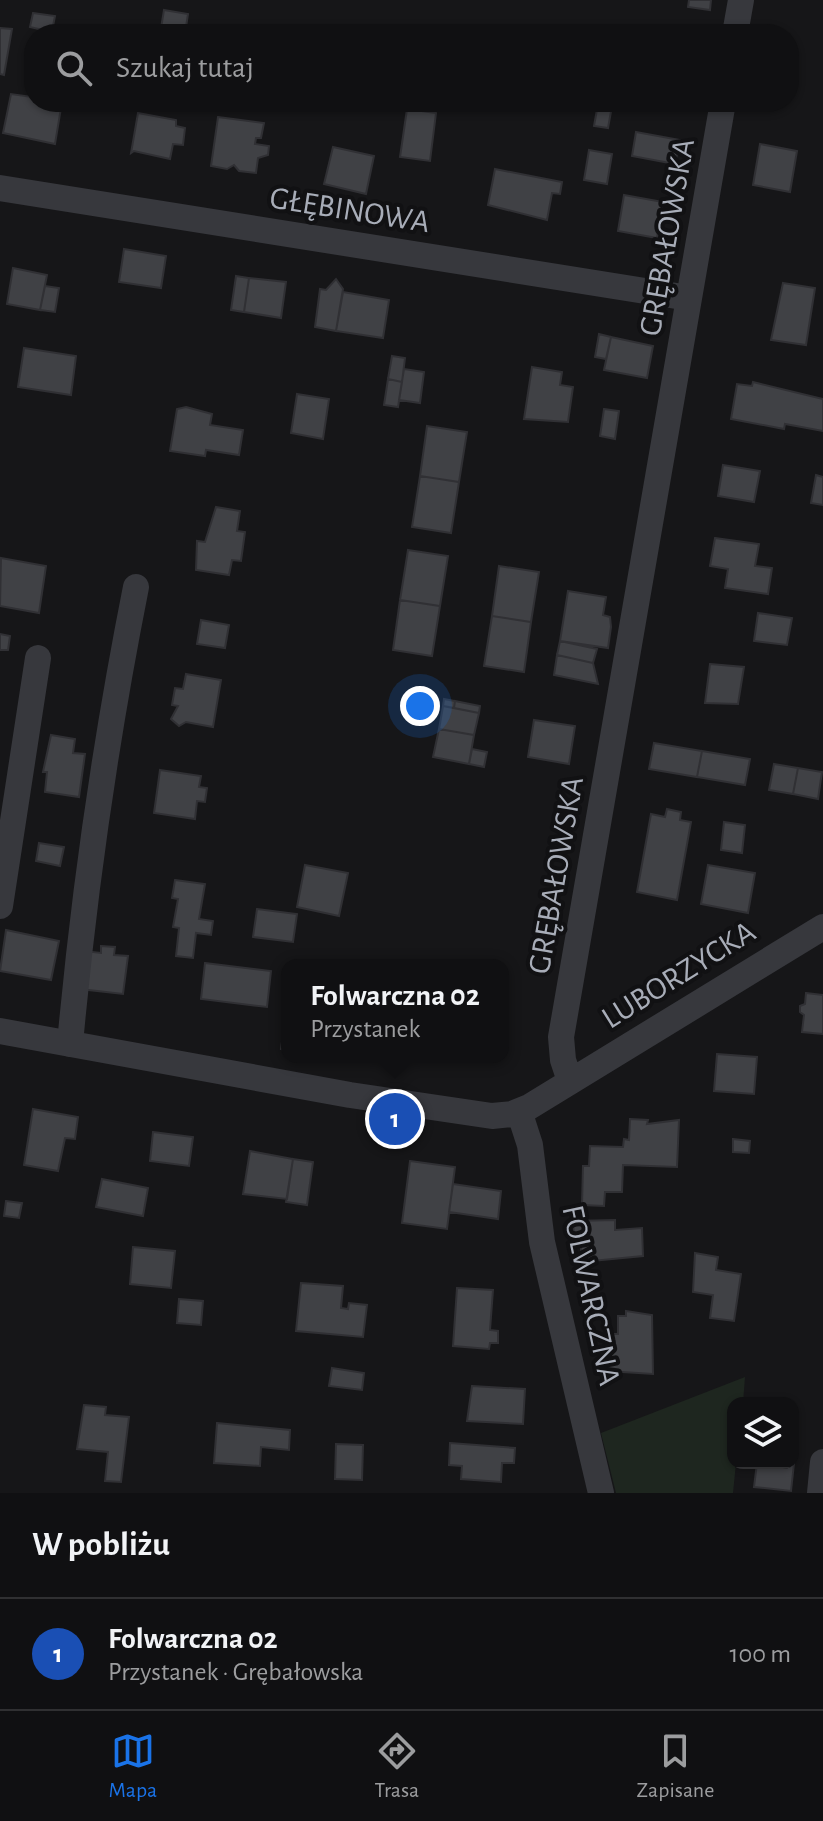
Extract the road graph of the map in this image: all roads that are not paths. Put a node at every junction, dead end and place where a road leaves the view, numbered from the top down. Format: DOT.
graph roads {
  1 [pos="741,0"];
  2 [pos="737,24"];
  3 [pos="721,112"];
  4 [pos="0,188"];
  5 [pos="689,298"];
  6 [pos="136,587"];
  7 [pos="38,658"];
  8 [pos="0,906"];
  9 [pos="823,927"];
  10 [pos="0,1031"];
  11 [pos="70,1044"];
  12 [pos="570,1081"];
  13 [pos="519,1111"];
  14 [pos="823,1462"];
  15 [pos="601,1493"];
  16 [pos="820,1493"];
  1 -- 2 [label="street"];
  3 -- 5 [label="street, GRĘBAŁOWSKA"];
  4 -- 5 [label="street, GŁĘBINOWA"];
  5 -- 12 [label="street, GRĘBAŁOWSKA"];
  6 -- 11 [label="street"];
  7 -- 8 [label="street"];
  9 -- 12 [label="street, LUBORZYCKA"];
  10 -- 11 [label="street"];
  11 -- 13 [label="street"];
  12 -- 13 [label="street"];
  13 -- 15 [label="street, FOLWARCZNA"];
  14 -- 16 [label="street"];
}
